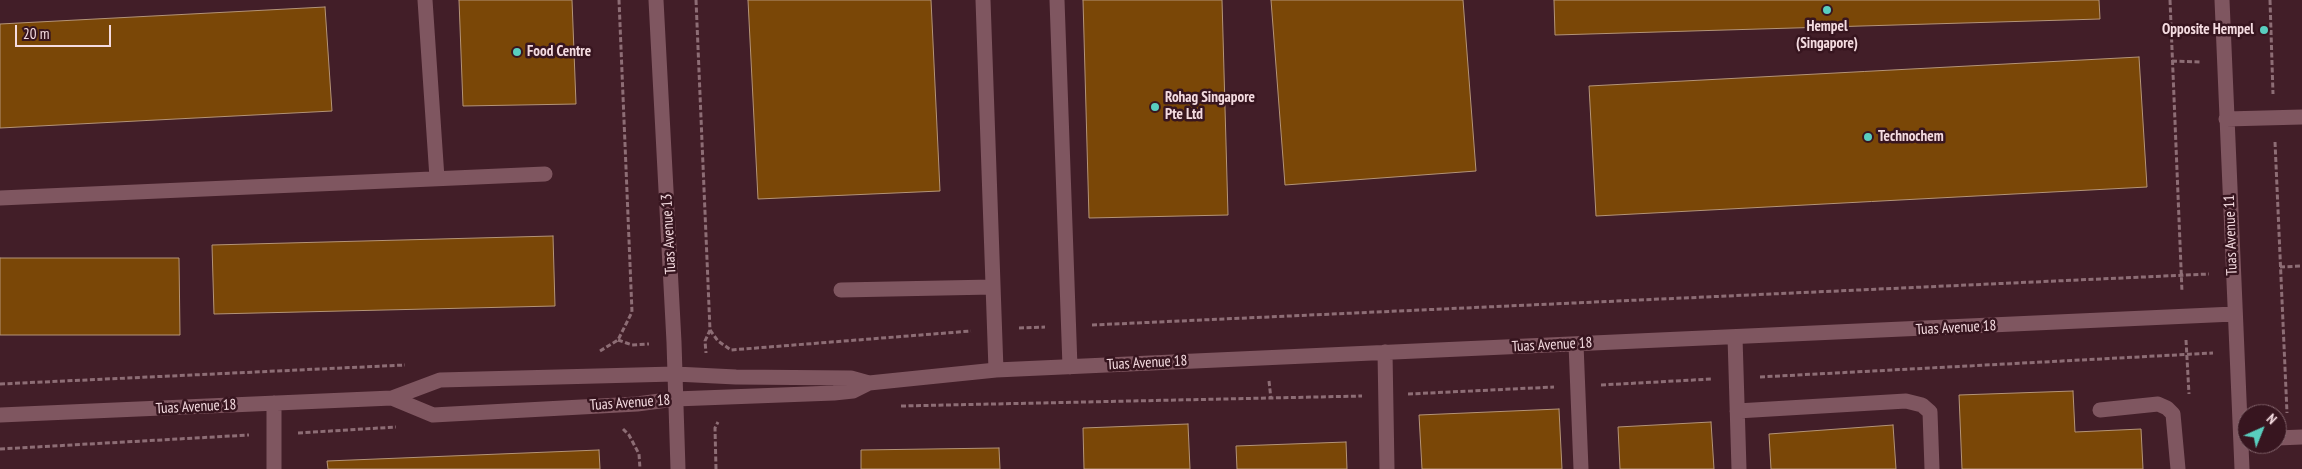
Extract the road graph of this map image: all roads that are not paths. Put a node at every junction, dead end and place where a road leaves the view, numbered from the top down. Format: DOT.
graph roads {
  1 [pos="425,0"];
  2 [pos="656,0"];
  3 [pos="983,0"];
  4 [pos="1057,0"];
  5 [pos="2222,0"];
  6 [pos="2226,118"];
  7 [pos="2302,118"];
  8 [pos="545,174"];
  9 [pos="437,178"];
  10 [pos="0,198"];
  11 [pos="994,287"];
  12 [pos="841,290"];
  13 [pos="2234,314"];
  14 [pos="1735,337"];
  15 [pos="1576,344"];
  16 [pos="1384,352"];
  17 [pos="1070,367"];
  18 [pos="996,370"];
  19 [pos="674,374"];
  20 [pos="869,383"];
  21 [pos="392,398"];
  22 [pos="676,399"];
  23 [pos="274,403"];
  24 [pos="2241,404"];
  25 [pos="2100,410"];
  26 [pos="1737,411"];
  27 [pos="0,415"];
  28 [pos="2243,454"];
  29 [pos="274,469"];
  30 [pos="678,469"];
  31 [pos="1386,469"];
  32 [pos="1581,469"];
  33 [pos="1739,469"];
  34 [pos="1932,469"];
  35 [pos="2178,469"];
  36 [pos="2242,469"];
  1 -- 9 [label="street"];
  2 -- 19 [label="street, Tuas Avenue 13"];
  3 -- 11 [label="street"];
  4 -- 17 [label="street"];
  5 -- 6 [label="street, Tuas Avenue 11"];
  6 -- 7 [label="street"];
  6 -- 13 [label="street, Tuas Avenue 11"];
  8 -- 9 [label="street"];
  9 -- 10 [label="street"];
  11 -- 12 [label="street"];
  11 -- 18 [label="street"];
  13 -- 14 [label="street, Tuas Avenue 18"];
  13 -- 24 [label="street, Tuas Avenue 11"];
  14 -- 15 [label="street, Tuas Avenue 18"];
  14 -- 26 [label="street"];
  15 -- 16 [label="street, Tuas Avenue 18"];
  15 -- 32 [label="street"];
  16 -- 17 [label="street, Tuas Avenue 18"];
  16 -- 31 [label="street"];
  17 -- 18 [label="street, Tuas Avenue 18"];
  18 -- 20 [label="street, Tuas Avenue 18"];
  19 -- 20 [label="street, Tuas Avenue 18"];
  19 -- 21 [label="street, Tuas Avenue 18"];
  19 -- 22 [label="street, Tuas Avenue 13"];
  20 -- 22 [label="street, Tuas Avenue 18"];
  21 -- 22 [label="street, Tuas Avenue 18"];
  21 -- 23 [label="street, Tuas Avenue 18"];
  22 -- 30 [label="street, Tuas Avenue 13"];
  23 -- 27 [label="street, Tuas Avenue 18"];
  23 -- 29 [label="street"];
  25 -- 35 [label="street"];
  26 -- 33 [label="street"];
  26 -- 34 [label="street"];
  28 -- 36 [label="street, Tuas Avenue 11"];
}
